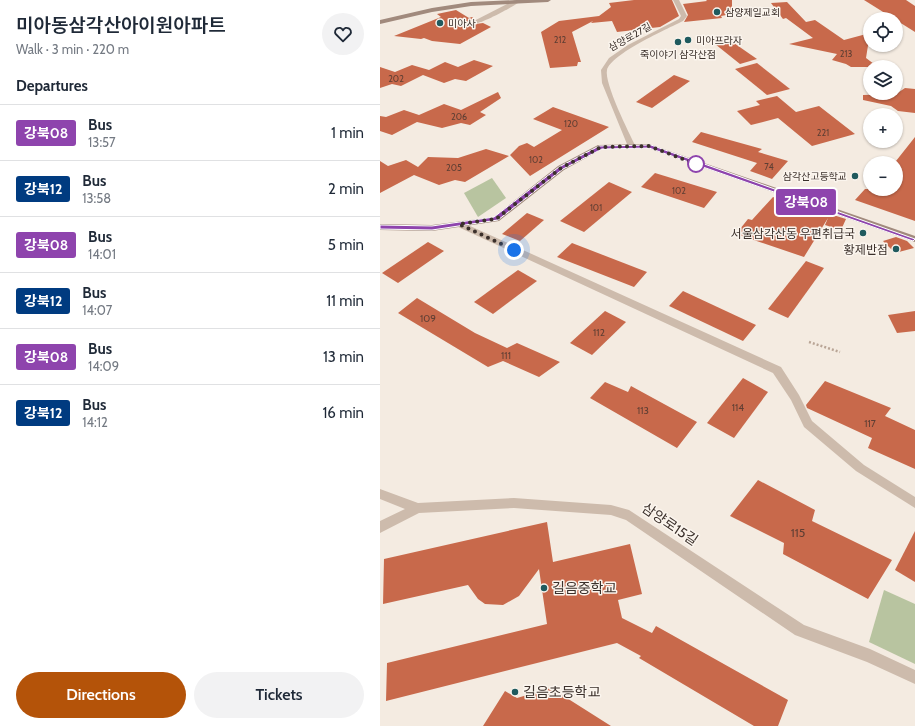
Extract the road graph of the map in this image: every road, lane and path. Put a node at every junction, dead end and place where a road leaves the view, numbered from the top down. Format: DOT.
graph roads {
  1 [pos="548,0"];
  2 [pos="676,0"];
  3 [pos="518,1"];
  4 [pos="380,22"];
  5 [pos="471,24"];
  6 [pos="632,147"];
  7 [pos="459,224"];
  8 [pos="380,227"];
  9 [pos="915,239"];
  10 [pos="809,342"];
  11 [pos="840,352"];
  12 [pos="380,494"];
  13 [pos="915,503"];
  14 [pos="418,508"];
  15 [pos="380,527"];
  16 [pos="915,677"];
  1 -- 3 [label="street"];
  2 -- 6 [label="street, 삼양로27길"];
  3 -- 4 [label="street"];
  3 -- 5 [label="street"];
  6 -- 7 [label="street"];
  6 -- 9 [label="street"];
  7 -- 8 [label="street"];
  7 -- 13 [label="street"];
  10 -- 11 [label="path"];
  12 -- 14 [label="street, 삼양로15길"];
  14 -- 15 [label="street"];
  14 -- 16 [label="street, 삼양로15길"];
}
